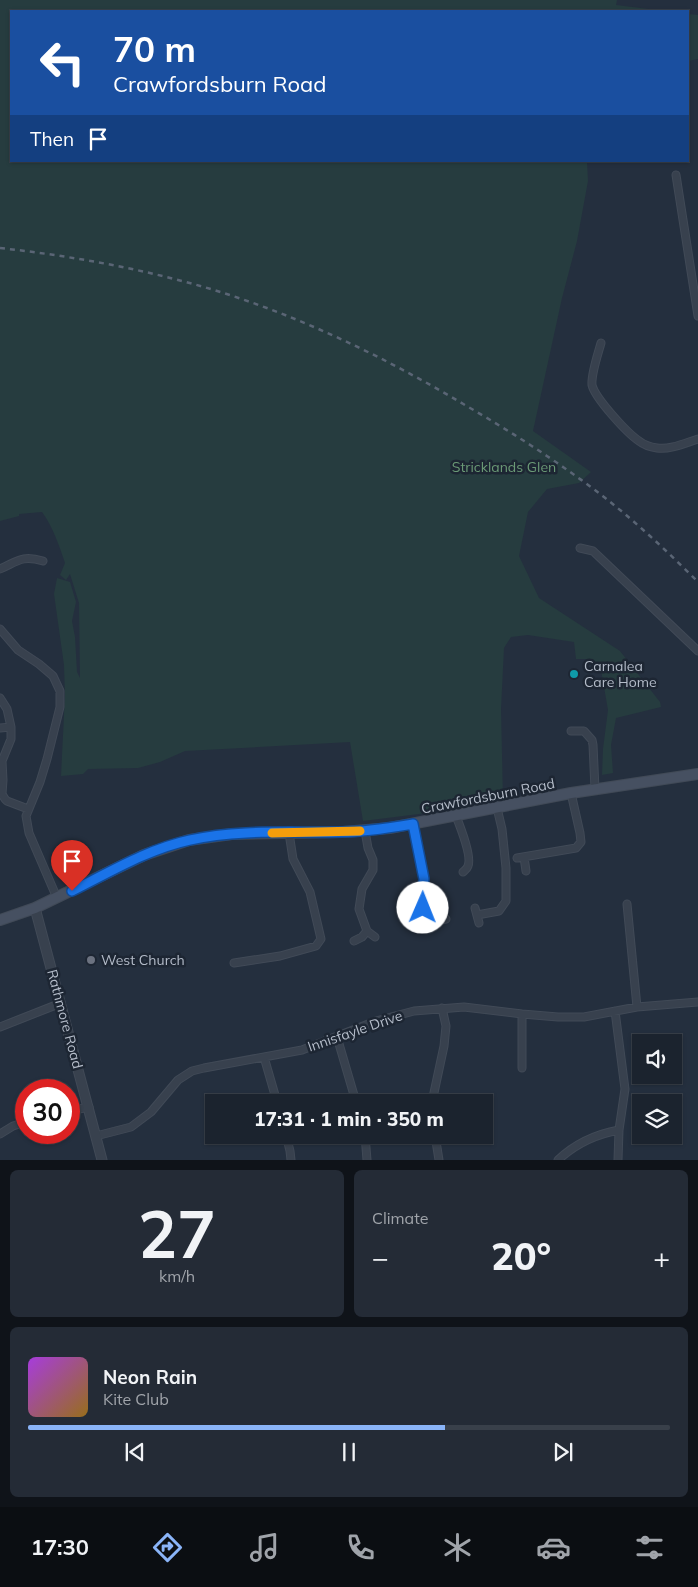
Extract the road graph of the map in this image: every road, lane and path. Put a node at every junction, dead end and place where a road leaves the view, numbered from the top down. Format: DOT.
graph roads {
  1 [pos="676,175"];
  2 [pos="696,290"];
  3 [pos="698,316"];
  4 [pos="601,343"];
  5 [pos="698,439"];
  6 [pos="580,548"];
  7 [pos="43,561"];
  8 [pos="0,570"];
  9 [pos="0,629"];
  10 [pos="698,652"];
  11 [pos="0,698"];
  12 [pos="11,727"];
  13 [pos="0,728"];
  14 [pos="571,731"];
  15 [pos="698,774"];
  16 [pos="595,789"];
  17 [pos="571,794"];
  18 [pos="497,808"];
  19 [pos="28,809"];
  20 [pos="456,816"];
  21 [pos="413,824"];
  22 [pos="366,831"];
  23 [pos="289,833"];
  24 [pos="526,871"];
  25 [pos="463,872"];
  26 [pos="57,898"];
  27 [pos="627,904"];
  28 [pos="35,908"];
  29 [pos="477,915"];
  30 [pos="0,920"];
  31 [pos="446,920"];
  32 [pos="428,922"];
  33 [pos="418,929"];
  34 [pos="367,931"];
  35 [pos="374,937"];
  36 [pos="354,941"];
  37 [pos="234,963"];
  38 [pos="698,1002"];
  39 [pos="61,1004"];
  40 [pos="637,1007"];
  41 [pos="442,1008"];
  42 [pos="615,1011"];
  43 [pos="522,1014"];
  44 [pos="0,1027"];
  45 [pos="337,1037"];
  46 [pos="264,1057"];
  47 [pos="522,1068"];
  48 [pos="274,1094"];
  49 [pos="354,1094"];
  50 [pos="434,1094"];
  51 [pos="89,1107"];
  52 [pos="80,1109"];
  53 [pos="15,1125"];
  54 [pos="620,1130"];
  55 [pos="0,1134"];
  56 [pos="96,1136"];
  57 [pos="288,1144"];
  58 [pos="366,1144"];
  59 [pos="436,1144"];
  60 [pos="102,1160"];
  61 [pos="291,1160"];
  62 [pos="367,1160"];
  63 [pos="439,1160"];
  64 [pos="558,1160"];
  65 [pos="618,1160"];
  1 -- 2 [label="street"];
  2 -- 3 [label="street"];
  4 -- 5 [label="street"];
  6 -- 10 [label="street"];
  7 -- 8 [label="street"];
  9 -- 19 [label="street"];
  11 -- 12 [label="street"];
  12 -- 13 [label="street"];
  12 -- 19 [label="street"];
  14 -- 16 [label="street"];
  15 -- 16 [label="main road, Crawfordsburn Road"];
  16 -- 17 [label="main road, Crawfordsburn Road"];
  17 -- 18 [label="main road, Crawfordsburn Road"];
  17 -- 24 [label="street"];
  18 -- 20 [label="main road, Crawfordsburn Road"];
  18 -- 29 [label="street"];
  19 -- 26 [label="street"];
  20 -- 21 [label="main road, Crawfordsburn Road"];
  20 -- 25 [label="street"];
  21 -- 22 [label="main road, Crawfordsburn Road"];
  21 -- 32 [label="street"];
  22 -- 23 [label="main road, Crawfordsburn Road"];
  22 -- 34 [label="street"];
  23 -- 26 [label="main road, Crawfordsburn Road"];
  23 -- 37 [label="street"];
  26 -- 28 [label="main road, Crawfordsburn Road"];
  27 -- 40 [label="street"];
  28 -- 30 [label="main road, Crawfordsburn Road"];
  28 -- 39 [label="street, Rathmore Road"];
  31 -- 32 [label="street"];
  32 -- 33 [label="street"];
  34 -- 35 [label="street"];
  34 -- 36 [label="street"];
  38 -- 40 [label="street, Innisfayle Drive"];
  39 -- 44 [label="street"];
  39 -- 51 [label="street, Rathmore Road"];
  40 -- 42 [label="street, Innisfayle Drive"];
  41 -- 43 [label="street, Innisfayle Drive"];
  41 -- 45 [label="street, Innisfayle Drive"];
  41 -- 50 [label="street"];
  42 -- 43 [label="street, Innisfayle Drive"];
  42 -- 54 [label="street"];
  43 -- 47 [label="street"];
  45 -- 46 [label="street, Innisfayle Drive"];
  45 -- 49 [label="street"];
  46 -- 48 [label="street"];
  46 -- 56 [label="street, Innisfayle Drive"];
  51 -- 52 [label="street"];
  51 -- 56 [label="street, Rathmore Road"];
  53 -- 55 [label="street"];
  54 -- 64 [label="street"];
  54 -- 65 [label="street"];
  56 -- 60 [label="street, Rathmore Road"];
  57 -- 61 [label="street"];
  58 -- 62 [label="street"];
  59 -- 63 [label="street"];
}
